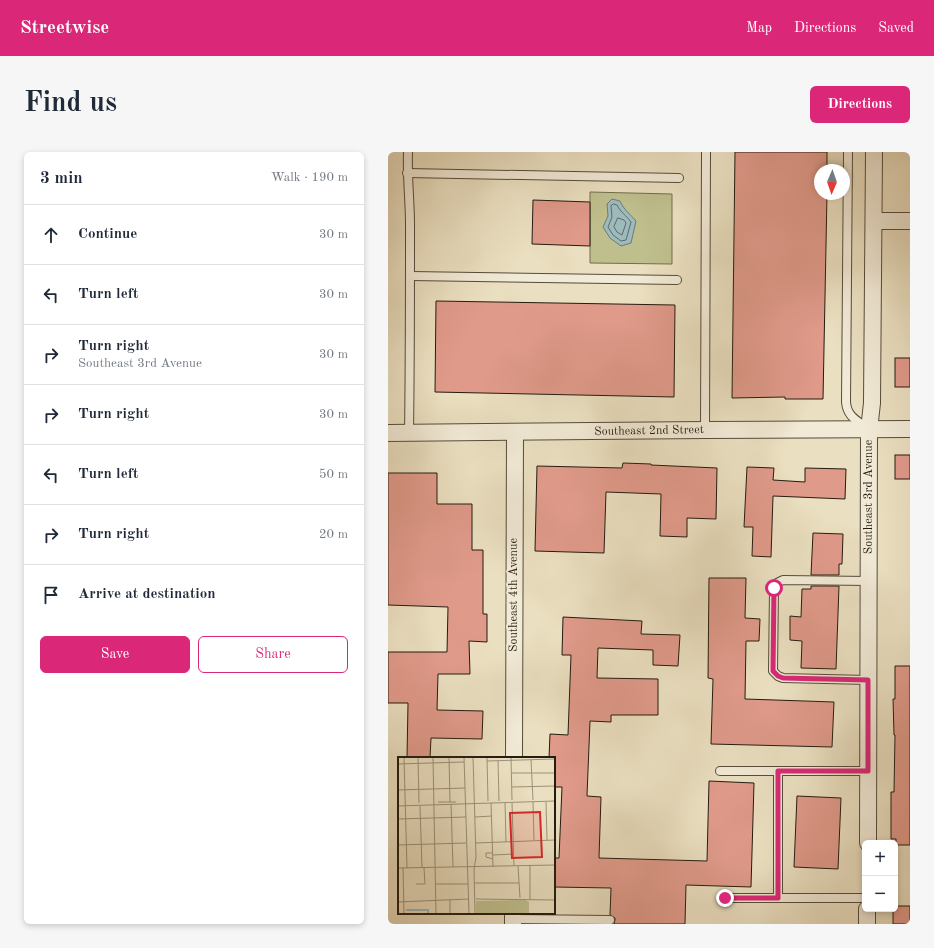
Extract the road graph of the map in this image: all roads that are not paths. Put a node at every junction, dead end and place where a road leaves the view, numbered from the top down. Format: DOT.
graph roads {
  1 [pos="408,152"];
  2 [pos="706,152"];
  3 [pos="848,152"];
  4 [pos="874,152"];
  5 [pos="407,173"];
  6 [pos="679,178"];
  7 [pos="874,221"];
  8 [pos="910,221"];
  9 [pos="410,276"];
  10 [pos="677,280"];
  11 [pos="705,430"];
  12 [pos="869,430"];
  13 [pos="910,430"];
  14 [pos="388,433"];
  15 [pos="409,433"];
  16 [pos="515,433"];
  17 [pos="869,581"];
  18 [pos="868,680"];
  19 [pos="514,757"];
  20 [pos="720,771"];
  21 [pos="778,771"];
  22 [pos="868,771"];
  23 [pos="868,840"];
  24 [pos="725,898"];
  25 [pos="778,898"];
  26 [pos="862,898"];
  27 [pos="867,912"];
  28 [pos="513,919"];
  29 [pos="610,920"];
  30 [pos="867,924"];
  1 -- 5 [label="lane"];
  2 -- 11 [label="lane"];
  3 -- 12 [label="lane"];
  4 -- 7 [label="street, Southeast 3rd Avenue"];
  5 -- 6 [label="lane"];
  5 -- 9 [label="lane"];
  7 -- 8 [label="street"];
  7 -- 12 [label="street, Southeast 3rd Avenue"];
  9 -- 10 [label="lane"];
  9 -- 15 [label="lane"];
  11 -- 12 [label="street, Southeast 2nd Street"];
  11 -- 16 [label="street, Southeast 2nd Street"];
  12 -- 13 [label="street, Southeast 2nd Street"];
  12 -- 17 [label="street, Southeast 3rd Avenue"];
  14 -- 15 [label="street, Southeast 2nd Street"];
  15 -- 16 [label="street, Southeast 2nd Street"];
  16 -- 19 [label="street, Southeast 4th Avenue"];
  17 -- 18 [label="street, Southeast 3rd Avenue"];
  17 -- 18 [label="lane"];
  18 -- 22 [label="street, Southeast 3rd Avenue"];
  20 -- 21 [label="lane"];
  21 -- 22 [label="lane"];
  21 -- 25 [label="lane"];
  22 -- 23 [label="street, Southeast 3rd Avenue"];
  24 -- 25 [label="lane"];
  25 -- 26 [label="lane"];
  27 -- 30 [label="street"];
  28 -- 29 [label="lane"];
}
